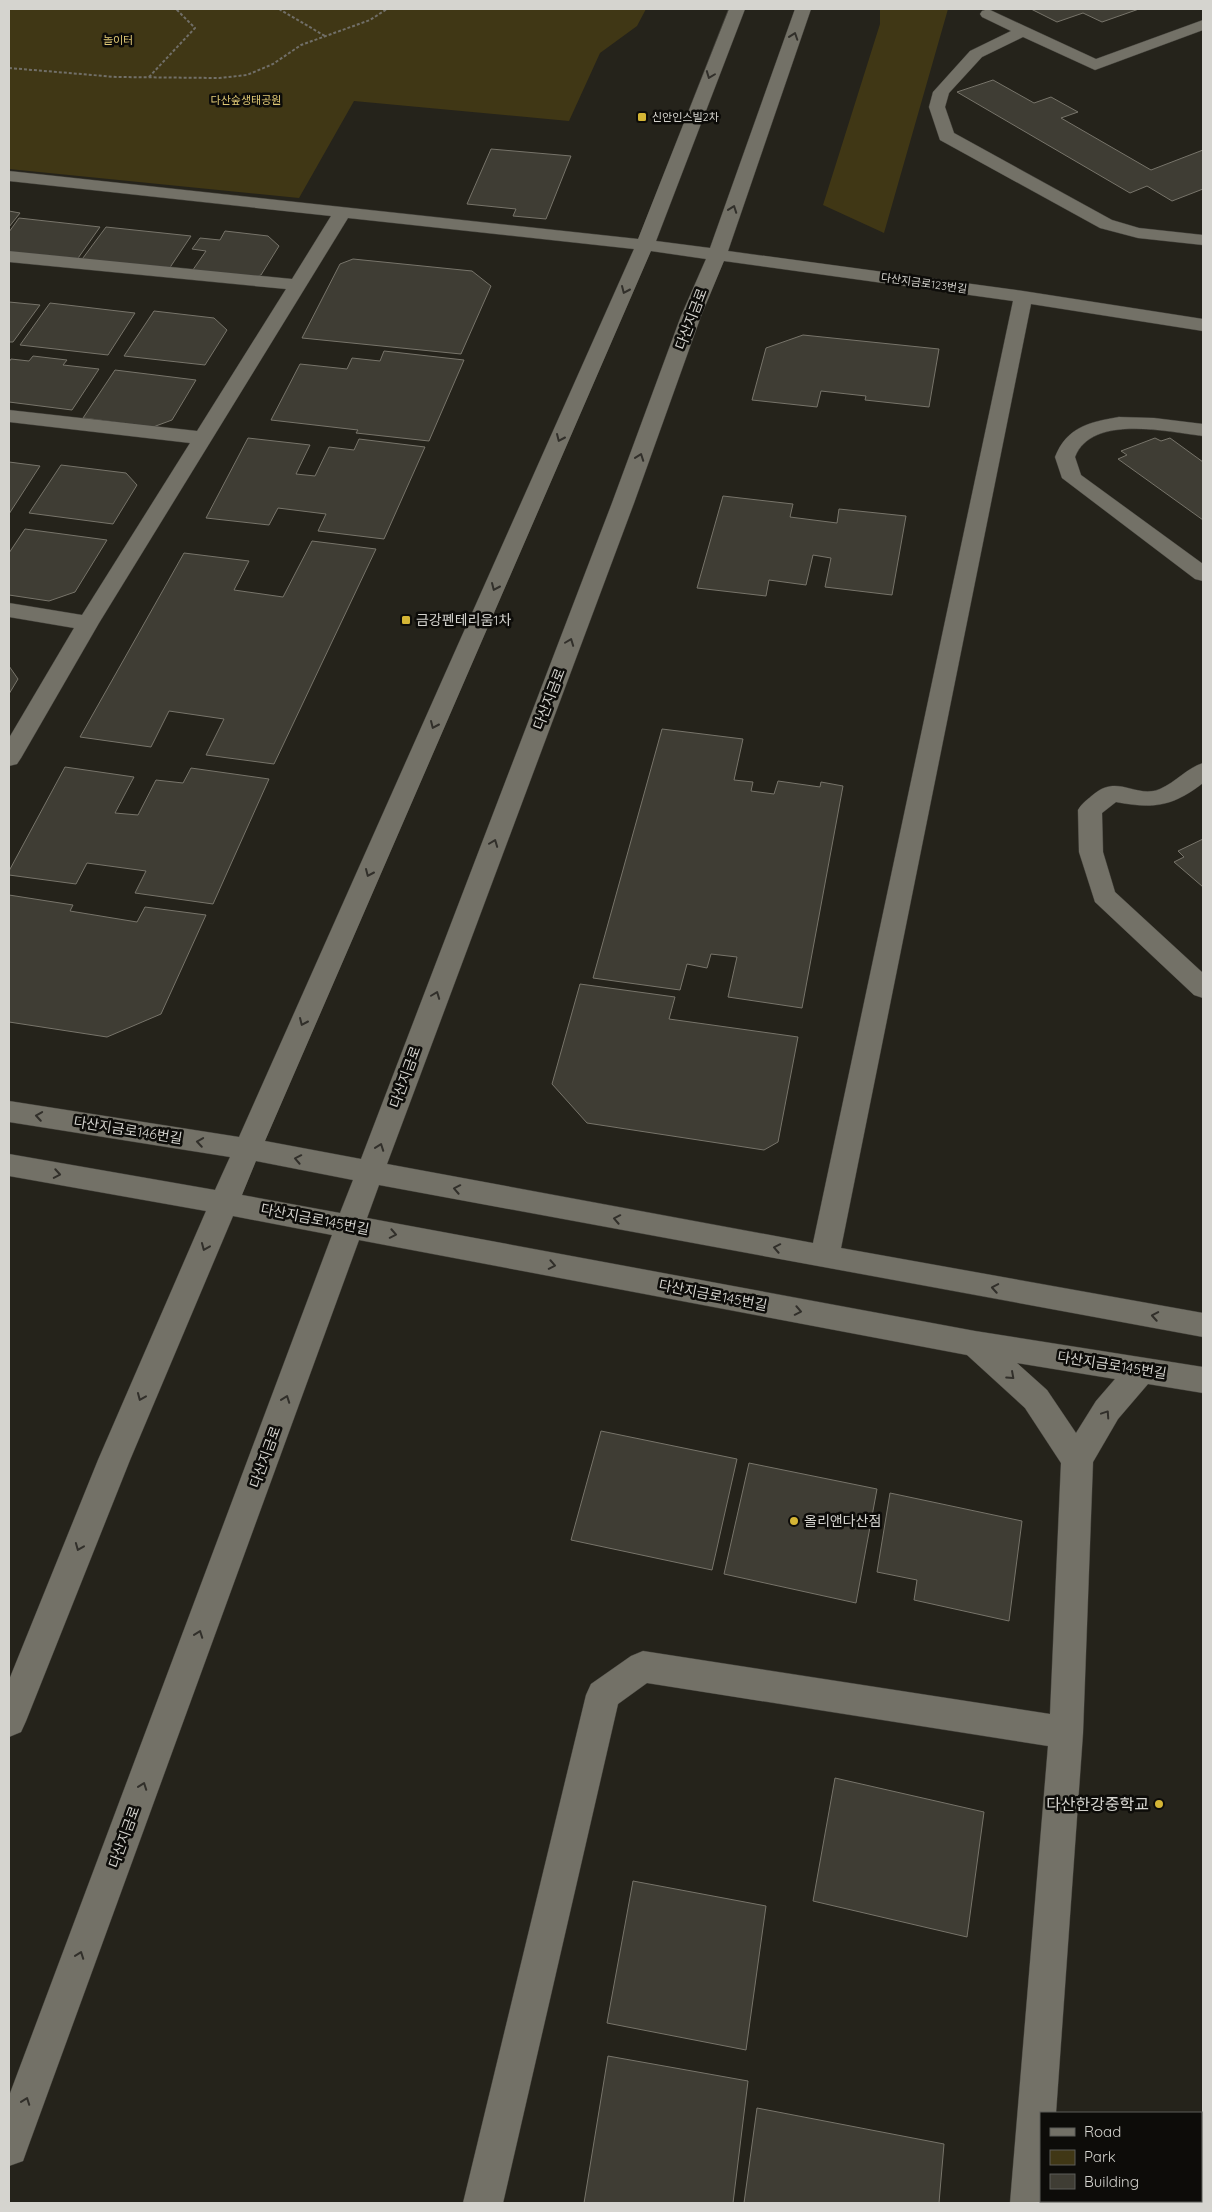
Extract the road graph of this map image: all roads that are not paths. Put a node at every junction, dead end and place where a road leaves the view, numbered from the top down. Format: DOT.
graph roads {
  1 [pos="737,9"];
  2 [pos="803,9"];
  3 [pos="988,14"];
  4 [pos="1203,25"];
  5 [pos="1023,31"];
  6 [pos="9,176"];
  7 [pos="343,212"];
  8 [pos="1203,240"];
  9 [pos="645,245"];
  10 [pos="717,255"];
  11 [pos="9,256"];
  12 [pos="297,285"];
  13 [pos="1022,297"];
  14 [pos="1203,325"];
  15 [pos="9,416"];
  16 [pos="1203,430"];
  17 [pos="202,438"];
  18 [pos="1203,574"];
  19 [pos="9,610"];
  20 [pos="88,623"];
  21 [pos="9,758"];
  22 [pos="1203,771"];
  23 [pos="1203,988"];
  24 [pos="9,1111"];
  25 [pos="248,1149"];
  26 [pos="9,1165"];
  27 [pos="371,1172"];
  28 [pos="224,1202"];
  29 [pos="351,1226"];
  30 [pos="825,1257"];
  31 [pos="1203,1325"];
  32 [pos="975,1344"];
  33 [pos="1143,1369"];
  34 [pos="1203,1380"];
  35 [pos="1077,1460"];
  36 [pos="9,1720"];
  37 [pos="1066,1733"];
  38 [pos="9,2147"];
  39 [pos="483,2203"];
  40 [pos="1030,2203"];
  1 -- 9 [label="street, one-way"];
  10 -- 2 [label="street, 다산지금로, one-way"];
  3 -- 5 [label="street"];
  4 -- 5 [label="street"];
  5 -- 8 [label="street"];
  6 -- 7 [label="street, 다산지금로123번길"];
  7 -- 9 [label="street, 다산지금로123번길"];
  7 -- 12 [label="street"];
  9 -- 10 [label="street, 다산지금로123번길"];
  9 -- 25 [label="street, one-way"];
  10 -- 13 [label="street, 다산지금로123번길"];
  27 -- 10 [label="street, 다산지금로, one-way"];
  11 -- 12 [label="street"];
  12 -- 17 [label="street"];
  13 -- 14 [label="street, 다산지금로123번길"];
  13 -- 30 [label="street"];
  15 -- 17 [label="street"];
  16 -- 18 [label="street"];
  17 -- 20 [label="street"];
  19 -- 20 [label="street"];
  20 -- 21 [label="street"];
  22 -- 23 [label="street"];
  25 -- 24 [label="street, 다산지금로146번길, one-way"];
  27 -- 25 [label="street, one-way"];
  25 -- 28 [label="street"];
  26 -- 28 [label="street, one-way"];
  27 -- 29 [label="street, 다산지금로"];
  30 -- 27 [label="street, one-way"];
  28 -- 29 [label="street, 다산지금로145번길"];
  28 -- 36 [label="street, one-way"];
  29 -- 32 [label="street, 다산지금로145번길, one-way"];
  38 -- 29 [label="street, 다산지금로, one-way"];
  31 -- 30 [label="street, one-way"];
  32 -- 33 [label="street, 다산지금로145번길"];
  32 -- 35 [label="street, one-way"];
  33 -- 34 [label="street, 다산지금로145번길"];
  35 -- 33 [label="street, one-way"];
  35 -- 37 [label="street"];
  37 -- 39 [label="street"];
  37 -- 40 [label="street"];
}
